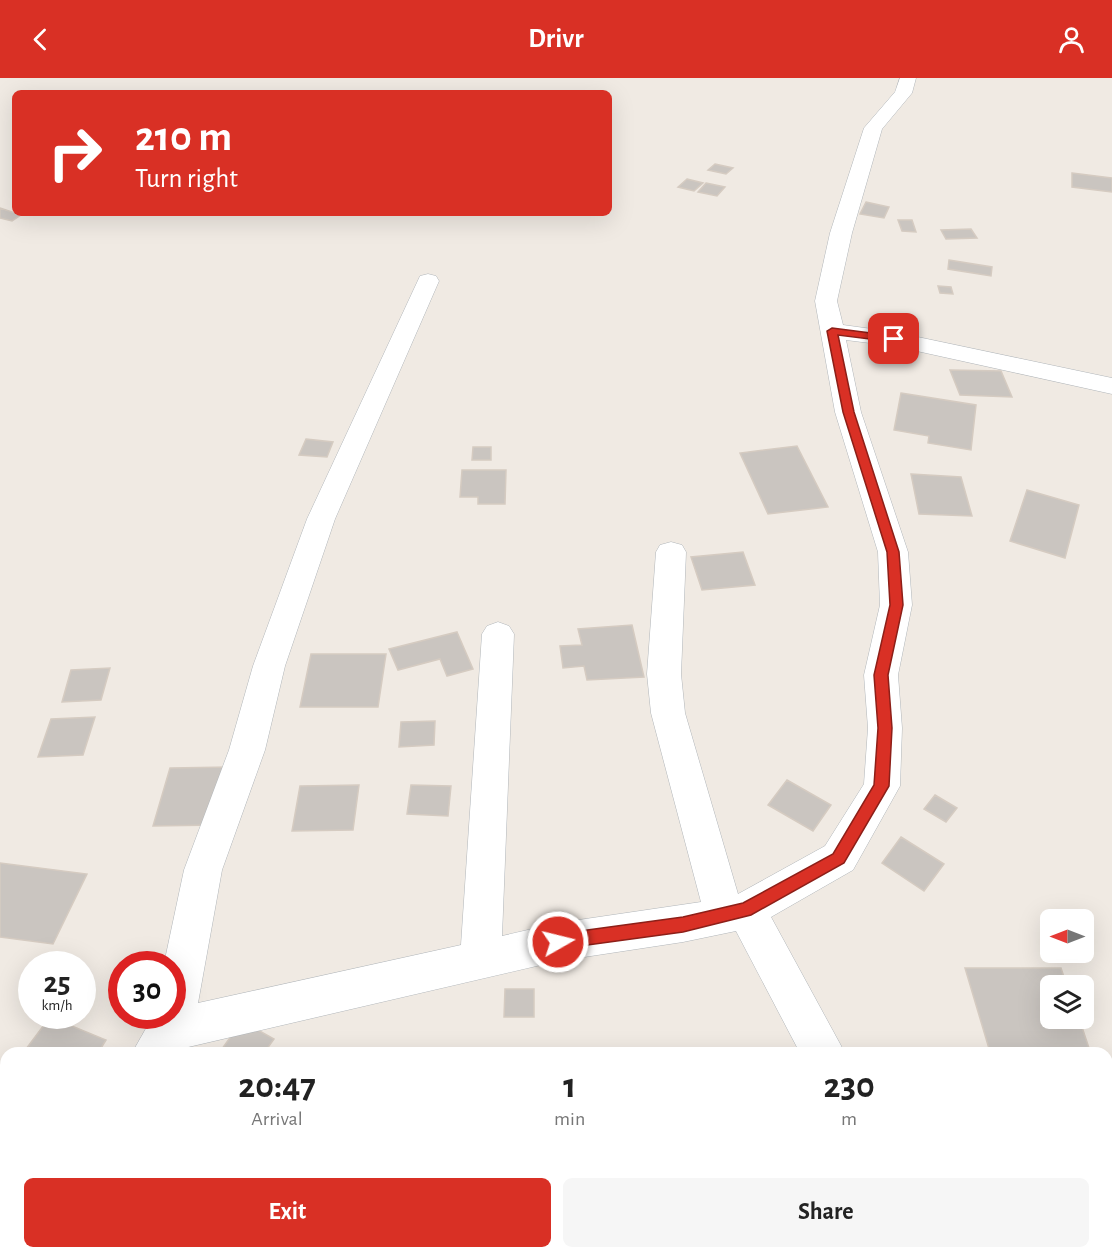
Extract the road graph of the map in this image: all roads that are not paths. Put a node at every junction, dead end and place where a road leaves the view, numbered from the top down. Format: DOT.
graph roads {
  1 [pos="908,78"];
  2 [pos="428,281"];
  3 [pos="832,331"];
  4 [pos="1112,386"];
  5 [pos="670,552"];
  6 [pos="498,634"];
  7 [pos="735,913"];
  8 [pos="480,960"];
  9 [pos="162,1042"];
  10 [pos="819,1047"];
  1 -- 3 [label="street"];
  2 -- 9 [label="street"];
  3 -- 4 [label="street"];
  3 -- 7 [label="street"];
  5 -- 7 [label="street"];
  6 -- 8 [label="street"];
  7 -- 8 [label="street"];
  7 -- 10 [label="street"];
  8 -- 9 [label="street"];
}
